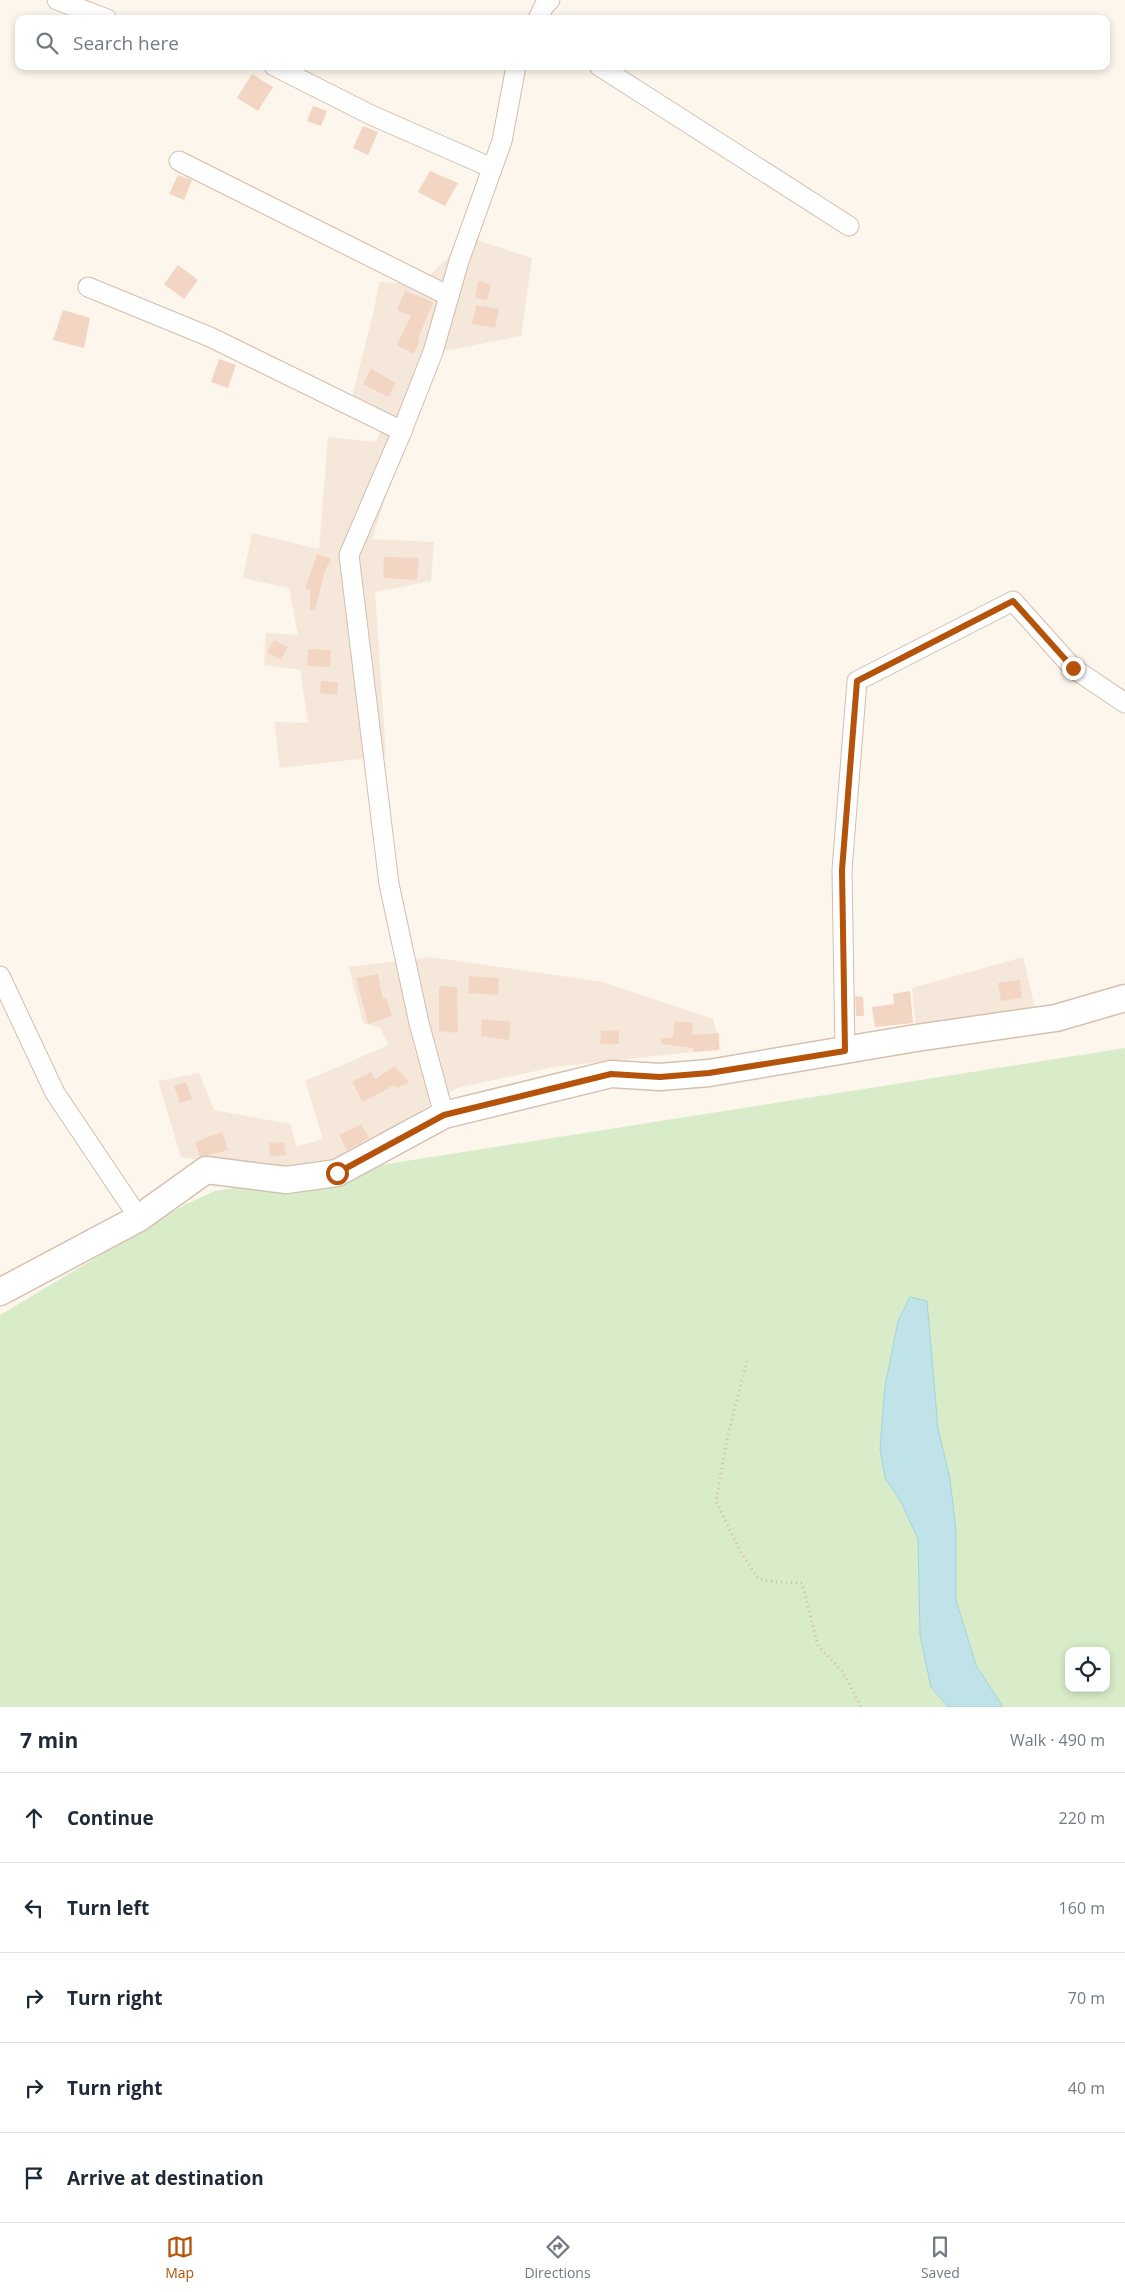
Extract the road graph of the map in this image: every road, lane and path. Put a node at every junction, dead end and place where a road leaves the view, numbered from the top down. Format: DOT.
graph roads {
  1 [pos="57,0"];
  2 [pos="550,0"];
  3 [pos="96,15"];
  4 [pos="540,15"];
  5 [pos="282,70"];
  6 [pos="515,70"];
  7 [pos="605,70"];
  8 [pos="179,161"];
  9 [pos="492,168"];
  10 [pos="849,226"];
  11 [pos="88,287"];
  12 [pos="449,296"];
  13 [pos="402,430"];
  14 [pos="1125,703"];
  15 [pos="0,976"];
  16 [pos="1125,998"];
  17 [pos="845,1051"];
  18 [pos="444,1115"];
  19 [pos="139,1218"];
  20 [pos="0,1292"];
  21 [pos="747,1362"];
  22 [pos="861,1707"];
  1 -- 3 [label="street"];
  2 -- 4 [label="street"];
  5 -- 9 [label="street"];
  6 -- 9 [label="street"];
  7 -- 10 [label="street"];
  8 -- 12 [label="street"];
  9 -- 12 [label="street"];
  11 -- 13 [label="street"];
  12 -- 13 [label="street"];
  13 -- 18 [label="street"];
  14 -- 17 [label="street"];
  15 -- 19 [label="street"];
  16 -- 17 [label="main road"];
  17 -- 18 [label="main road"];
  18 -- 19 [label="main road"];
  19 -- 20 [label="main road"];
  21 -- 22 [label="path"];
}
